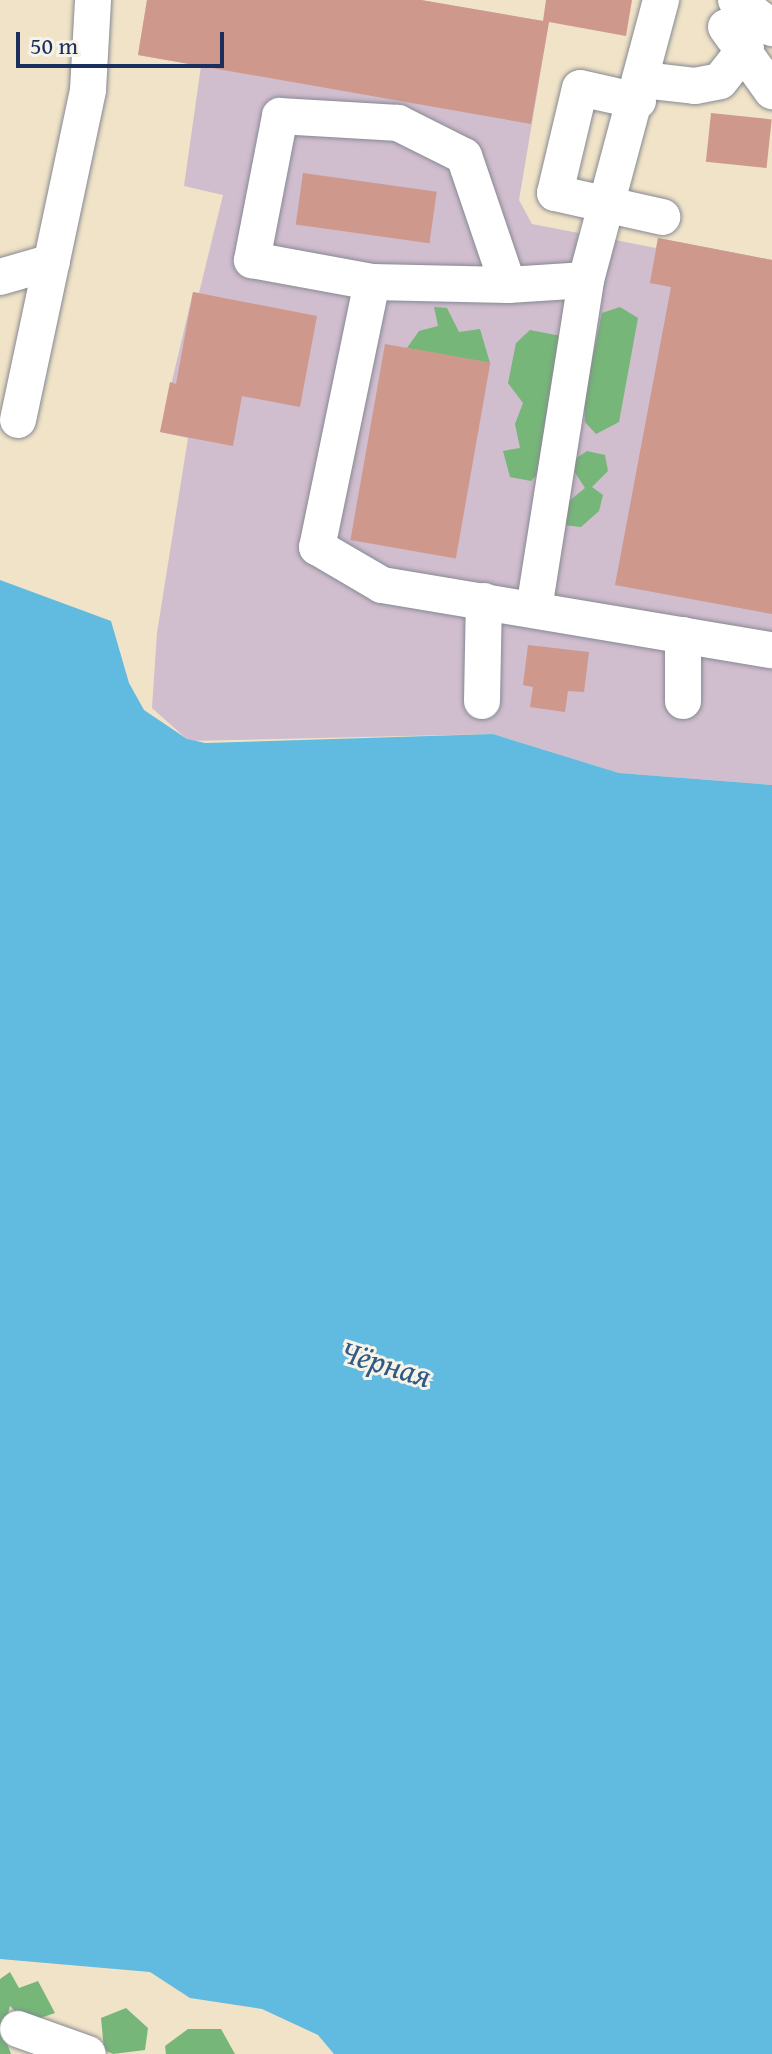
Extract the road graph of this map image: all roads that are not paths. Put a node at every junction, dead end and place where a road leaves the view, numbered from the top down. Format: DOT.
graph roads {
  1 [pos="661,0"];
  2 [pos="88,1"];
  3 [pos="749,19"];
  4 [pos="641,91"];
  5 [pos="772,91"];
  6 [pos="609,204"];
  7 [pos="662,217"];
  8 [pos="52,262"];
  9 [pos="0,277"];
  10 [pos="586,280"];
  11 [pos="372,282"];
  12 [pos="508,285"];
  13 [pos="18,420"];
  14 [pos="484,601"];
  15 [pos="534,609"];
  16 [pos="683,635"];
  17 [pos="772,650"];
  18 [pos="482,701"];
  19 [pos="683,701"];
  20 [pos="14,2036"];
  21 [pos="88,2054"];
  1 -- 4 [label="lane"];
  2 -- 8 [label="lane"];
  3 -- 4 [label="lane"];
  3 -- 5 [label="lane"];
  4 -- 6 [label="lane"];
  4 -- 6 [label="lane"];
  6 -- 7 [label="lane"];
  6 -- 10 [label="lane"];
  8 -- 9 [label="lane"];
  8 -- 13 [label="lane"];
  10 -- 12 [label="lane"];
  10 -- 15 [label="lane"];
  11 -- 12 [label="lane"];
  11 -- 12 [label="lane"];
  11 -- 14 [label="lane"];
  14 -- 15 [label="lane"];
  14 -- 18 [label="lane"];
  15 -- 16 [label="lane"];
  16 -- 17 [label="lane"];
  16 -- 19 [label="lane"];
  20 -- 21 [label="lane"];
}
